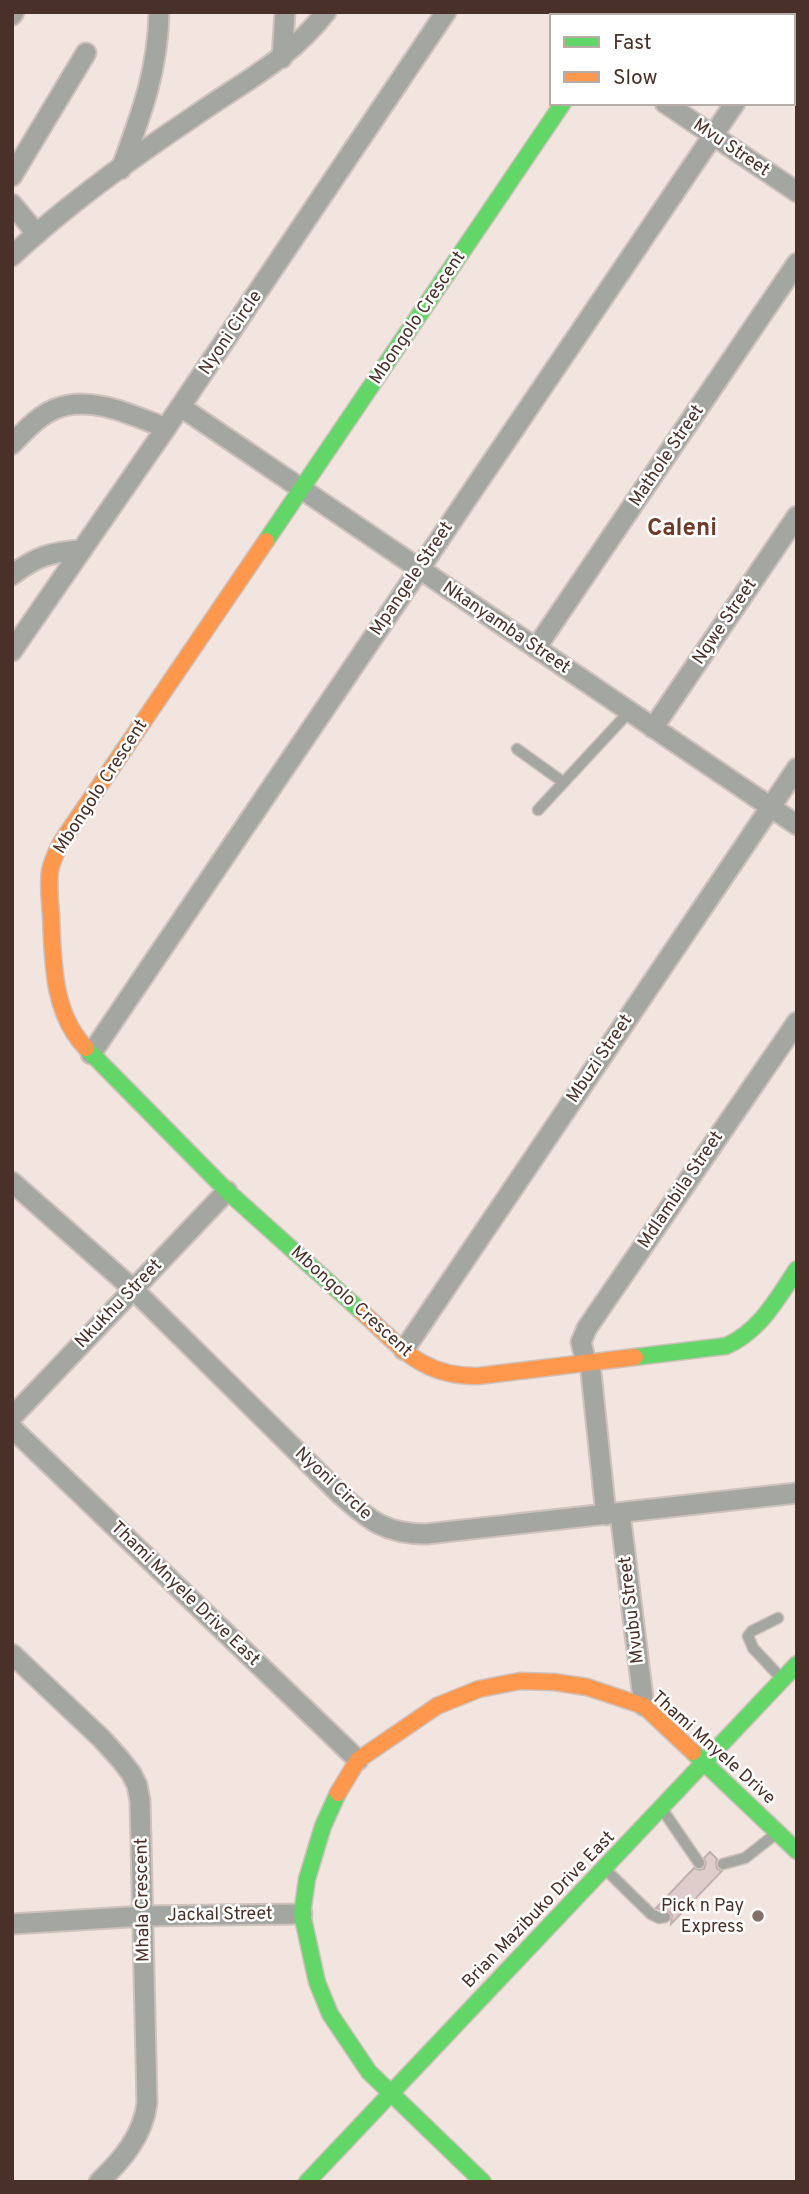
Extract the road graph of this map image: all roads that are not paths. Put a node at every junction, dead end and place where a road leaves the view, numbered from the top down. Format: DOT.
graph roads {
  1 [pos="159,12"];
  2 [pos="285,12"];
  3 [pos="326,12"];
  4 [pos="446,12"];
  5 [pos="86,53"];
  6 [pos="282,58"];
  7 [pos="563,105"];
  8 [pos="667,105"];
  9 [pos="734,105"];
  10 [pos="712,136"];
  11 [pos="121,169"];
  12 [pos="12,176"];
  13 [pos="797,192"];
  14 [pos="12,204"];
  15 [pos="37,234"];
  16 [pos="12,256"];
  17 [pos="797,262"];
  18 [pos="181,407"];
  19 [pos="166,428"];
  20 [pos="12,444"];
  21 [pos="301,491"];
  22 [pos="797,516"];
  23 [pos="82,550"];
  24 [pos="418,570"];
  25 [pos="12,575"];
  26 [pos="536,649"];
  27 [pos="12,651"];
  28 [pos="629,712"];
  29 [pos="653,728"];
  30 [pos="517,749"];
  31 [pos="797,768"];
  32 [pos="563,782"];
  33 [pos="770,807"];
  34 [pos="538,810"];
  35 [pos="797,825"];
  36 [pos="797,1021"];
  37 [pos="91,1054"];
  38 [pos="12,1181"];
  39 [pos="227,1191"];
  40 [pos="797,1269"];
  41 [pos="133,1289"];
  42 [pos="581,1342"];
  43 [pos="404,1350"];
  44 [pos="588,1363"];
  45 [pos="548,1367"];
  46 [pos="12,1417"];
  47 [pos="12,1427"];
  48 [pos="797,1493"];
  49 [pos="613,1514"];
  50 [pos="778,1618"];
  51 [pos="12,1654"];
  52 [pos="797,1664"];
  53 [pos="782,1680"];
  54 [pos="644,1706"];
  55 [pos="358,1760"];
  56 [pos="704,1763"];
  57 [pos="662,1809"];
  58 [pos="777,1833"];
  59 [pos="797,1851"];
  60 [pos="699,1864"];
  61 [pos="723,1864"];
  62 [pos="605,1869"];
  63 [pos="302,1914"];
  64 [pos="144,1916"];
  65 [pos="665,1917"];
  66 [pos="12,1924"];
  67 [pos="390,2094"];
  68 [pos="99,2182"];
  69 [pos="307,2182"];
  70 [pos="483,2182"];
  1 -- 11 [label="street"];
  2 -- 6 [label="street"];
  3 -- 6 [label="street"];
  4 -- 18 [label="street, Nyoni Circle"];
  5 -- 12 [label="street"];
  6 -- 11 [label="street"];
  7 -- 21 [label="street, Mbongolo Crescent"];
  8 -- 10 [label="street, Mvu Street"];
  9 -- 10 [label="street, Mpangele Street"];
  10 -- 13 [label="street, Mvu Street"];
  10 -- 24 [label="street, Mpangele Street"];
  11 -- 15 [label="street"];
  14 -- 15 [label="street"];
  15 -- 16 [label="street"];
  17 -- 26 [label="street, Mathole Street"];
  18 -- 19 [label="street, Nyoni Circle"];
  18 -- 21 [label="street, Nkanyamba Street"];
  19 -- 20 [label="street"];
  19 -- 23 [label="street, Nyoni Circle"];
  21 -- 24 [label="street, Nkanyamba Street"];
  21 -- 37 [label="street, Mbongolo Crescent"];
  22 -- 29 [label="street, Ngwe Street"];
  23 -- 25 [label="street"];
  23 -- 27 [label="street, Nyoni Circle"];
  24 -- 26 [label="street, Nkanyamba Street"];
  24 -- 37 [label="street, Mpangele Street"];
  26 -- 28 [label="street, Nkanyamba Street"];
  28 -- 29 [label="street, Nkanyamba Street"];
  28 -- 32 [label="lane"];
  29 -- 33 [label="street, Nkanyamba Street"];
  30 -- 32 [label="lane"];
  31 -- 33 [label="street, Mbuzi Street"];
  32 -- 34 [label="lane"];
  33 -- 35 [label="street, Nkanyamba Street"];
  33 -- 43 [label="street, Mbuzi Street"];
  36 -- 42 [label="street, Mdlambila Street"];
  37 -- 39 [label="street, Mbongolo Crescent"];
  38 -- 41 [label="street, Nyoni Circle"];
  39 -- 41 [label="street, Nkukhu Street"];
  39 -- 43 [label="street, Mbongolo Crescent"];
  40 -- 44 [label="street, Mbongolo Crescent"];
  41 -- 46 [label="street, Nkukhu Street"];
  41 -- 49 [label="street, Nyoni Circle"];
  42 -- 44 [label="street"];
  42 -- 45 [label="street"];
  43 -- 45 [label="street, Mbongolo Crescent"];
  44 -- 45 [label="street, Mbongolo Crescent"];
  44 -- 49 [label="street, Mvubu Street"];
  47 -- 55 [label="street, Thami Mnyele Drive East"];
  48 -- 49 [label="street, Nyoni Circle"];
  49 -- 54 [label="street, Mvubu Street"];
  50 -- 53 [label="lane"];
  51 -- 64 [label="street, Mhala Crescent"];
  52 -- 53 [label="street, Brian Mazibuko Drive East"];
  53 -- 56 [label="street, Brian Mazibuko Drive East"];
  54 -- 55 [label="street, Thami Mnyele Drive"];
  54 -- 56 [label="street, Thami Mnyele Drive"];
  55 -- 63 [label="street, Thami Mnyele Drive"];
  56 -- 57 [label="street, Brian Mazibuko Drive East"];
  56 -- 58 [label="street, Thami Mnyele Drive"];
  57 -- 60 [label="lane"];
  57 -- 62 [label="street, Brian Mazibuko Drive East"];
  58 -- 59 [label="street, Thami Mnyele Drive"];
  58 -- 61 [label="lane"];
  62 -- 65 [label="lane"];
  62 -- 67 [label="street, Brian Mazibuko Drive East"];
  63 -- 64 [label="street, Jackal Street"];
  63 -- 67 [label="street, Thami Mnyele Drive"];
  64 -- 66 [label="street, Jackal Street"];
  64 -- 68 [label="street, Mhala Crescent"];
  67 -- 69 [label="street, Brian Mazibuko Drive East"];
  67 -- 70 [label="street, Thami Mnyele Drive"];
}
